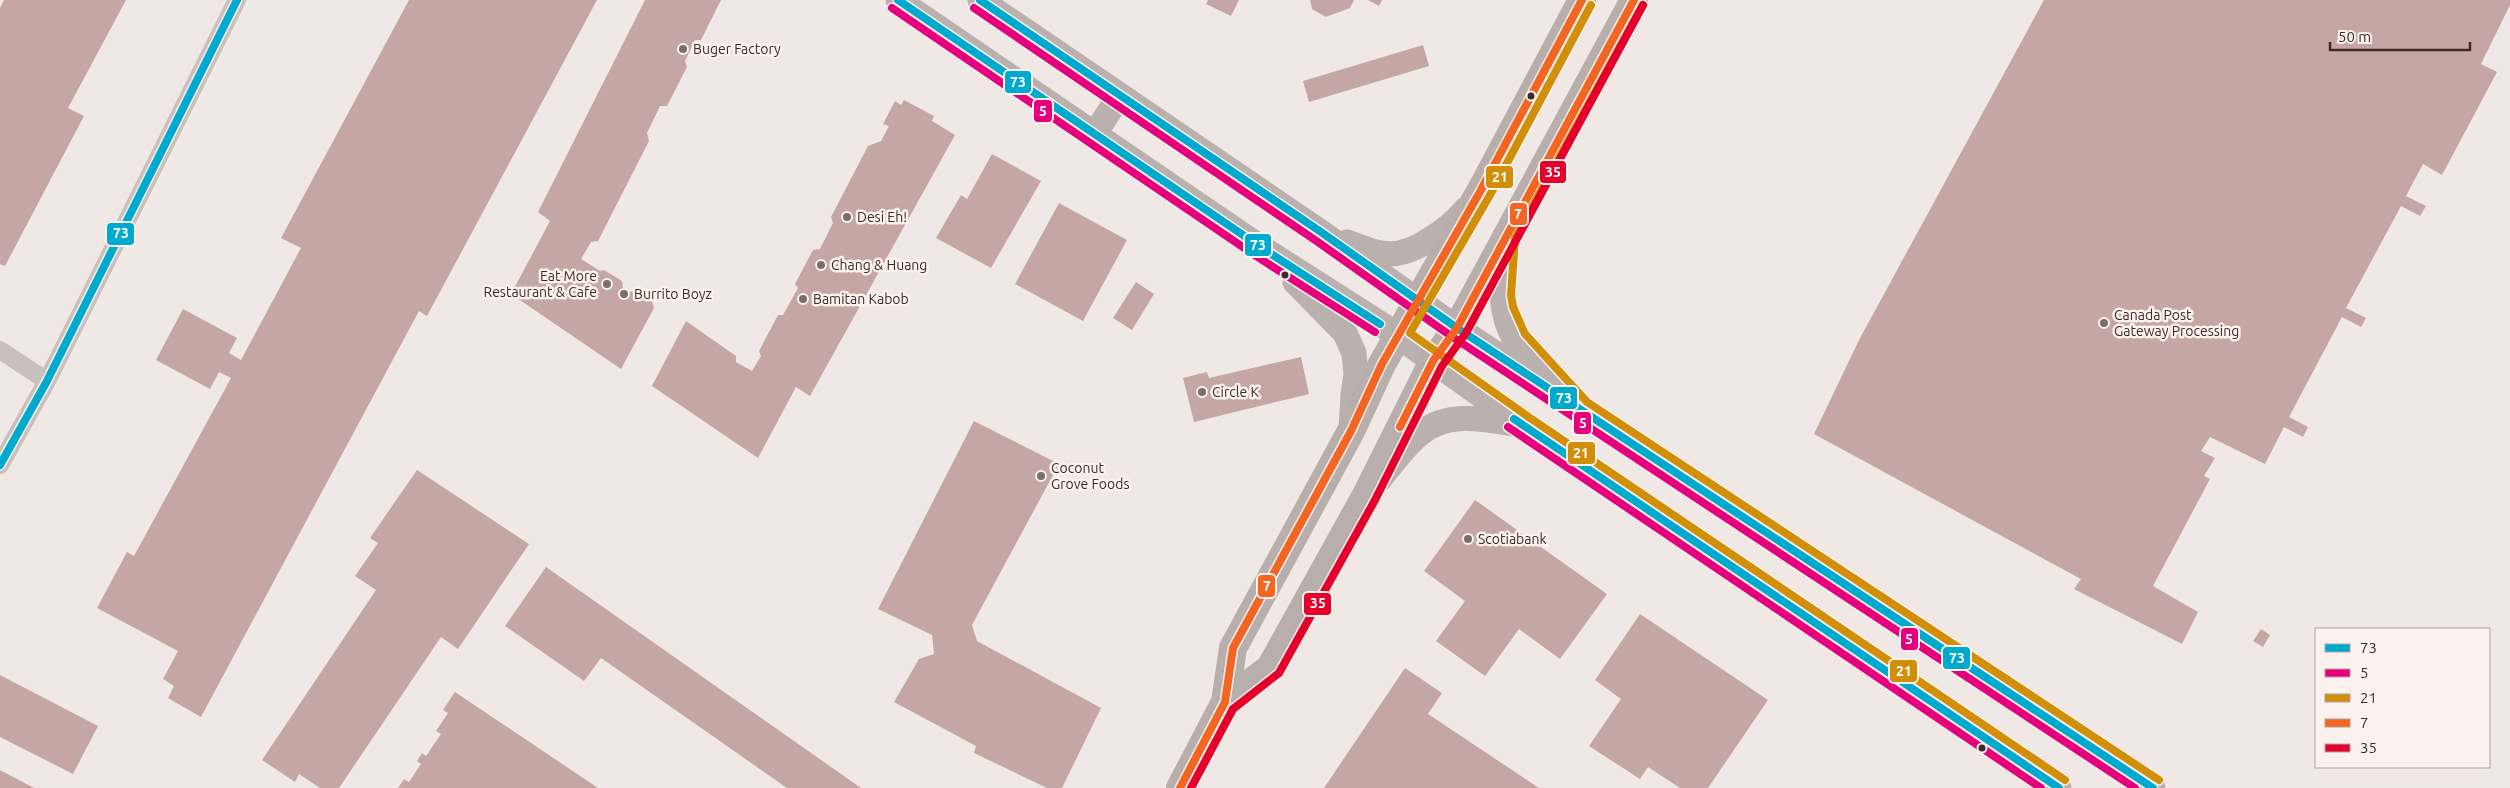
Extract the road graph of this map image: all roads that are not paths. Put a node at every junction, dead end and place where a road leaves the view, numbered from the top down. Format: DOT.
graph roads {
  1 [pos="237,0"];
  2 [pos="898,0"];
  3 [pos="980,0"];
  4 [pos="1582,0"];
  5 [pos="1634,0"];
  6 [pos="1120,95"];
  7 [pos="1094,135"];
  8 [pos="1481,190"];
  9 [pos="1321,232"];
  10 [pos="1506,235"];
  11 [pos="1262,248"];
  12 [pos="1417,301"];
  13 [pos="1457,328"];
  14 [pos="1397,336"];
  15 [pos="0,350"];
  16 [pos="1433,361"];
  17 [pos="47,381"];
  18 [pos="1580,410"];
  19 [pos="1524,426"];
  20 [pos="1351,431"];
  21 [pos="0,465"];
  22 [pos="1366,495"];
  23 [pos="1225,702"];
  24 [pos="2150,787"];
  25 [pos="1180,788"];
  26 [pos="2059,788"];
  1 -- 17 [label="street"];
  2 -- 7 [label="main road"];
  3 -- 6 [label="main road"];
  4 -- 8 [label="main road"];
  5 -- 10 [label="main road"];
  6 -- 7 [label="main road"];
  6 -- 9 [label="main road"];
  7 -- 11 [label="main road"];
  8 -- 9 [label="main road"];
  8 -- 12 [label="main road"];
  9 -- 12 [label="main road"];
  10 -- 13 [label="main road"];
  10 -- 18 [label="main road"];
  11 -- 14 [label="main road"];
  11 -- 20 [label="main road"];
  12 -- 13 [label="main road"];
  12 -- 14 [label="main road"];
  13 -- 16 [label="main road"];
  13 -- 18 [label="main road"];
  14 -- 16 [label="main road"];
  14 -- 20 [label="main road"];
  15 -- 17 [label="street"];
  16 -- 19 [label="main road"];
  16 -- 22 [label="main road"];
  17 -- 21 [label="street"];
  18 -- 24 [label="main road"];
  19 -- 22 [label="main road"];
  19 -- 26 [label="main road"];
  20 -- 23 [label="main road"];
  22 -- 23 [label="main road"];
  23 -- 25 [label="main road"];
}
